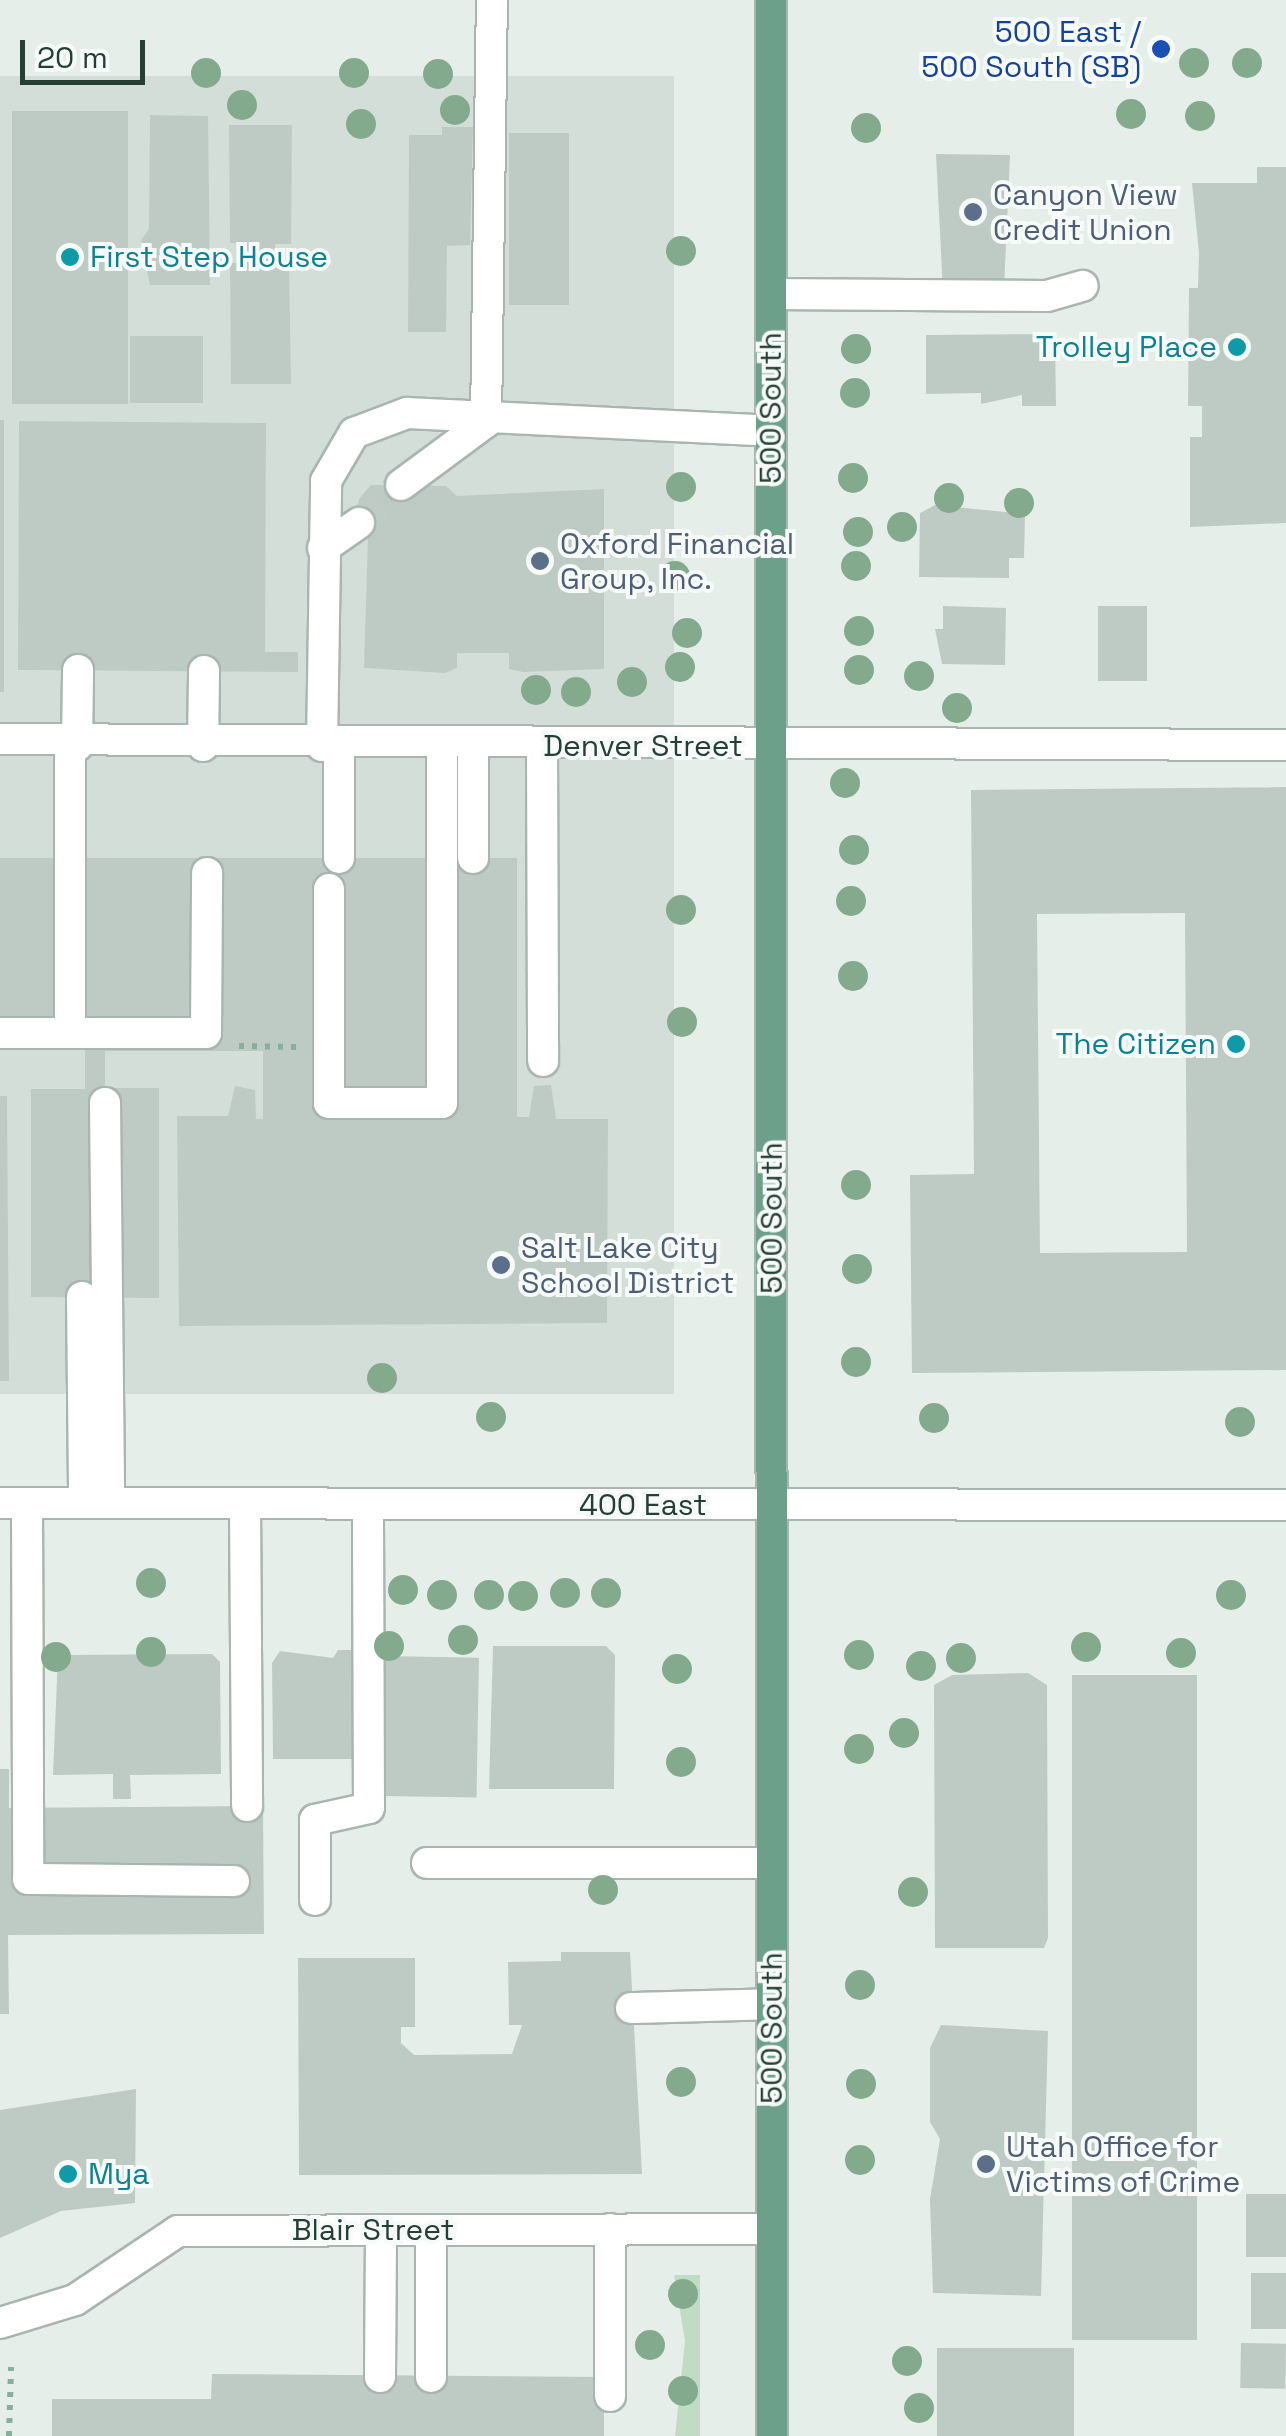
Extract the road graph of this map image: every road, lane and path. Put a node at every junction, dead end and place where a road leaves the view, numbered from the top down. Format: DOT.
graph roads {
  1 [pos="492,0"];
  2 [pos="771,0"];
  3 [pos="1083,286"];
  4 [pos="771,294"];
  5 [pos="486,422"];
  6 [pos="771,432"];
  7 [pos="400,485"];
  8 [pos="359,523"];
  9 [pos="323,537"];
  10 [pos="78,670"];
  11 [pos="204,672"];
  12 [pos="0,739"];
  13 [pos="1286,745"];
  14 [pos="73,746"];
  15 [pos="203,746"];
  16 [pos="331,746"];
  17 [pos="457,746"];
  18 [pos="542,746"];
  19 [pos="771,746"];
  20 [pos="339,858"];
  21 [pos="473,858"];
  22 [pos="207,873"];
  23 [pos="328,889"];
  24 [pos="0,1033"];
  25 [pos="70,1033"];
  26 [pos="206,1033"];
  27 [pos="328,1048"];
  28 [pos="543,1060"];
  29 [pos="105,1102"];
  30 [pos="82,1297"];
  31 [pos="13,1503"];
  32 [pos="96,1503"];
  33 [pos="244,1504"];
  34 [pos="368,1504"];
  35 [pos="1286,1505"];
  36 [pos="772,1506"];
  37 [pos="247,1806"];
  38 [pos="772,1862"];
  39 [pos="427,1863"];
  40 [pos="234,1880"];
  41 [pos="315,1900"];
  42 [pos="772,2004"];
  43 [pos="631,2008"];
  44 [pos="610,2229"];
  45 [pos="772,2229"];
  46 [pos="381,2230"];
  47 [pos="432,2230"];
  48 [pos="0,2323"];
  49 [pos="12,2367"];
  50 [pos="380,2376"];
  51 [pos="431,2376"];
  52 [pos="610,2396"];
  53 [pos="10,2436"];
  54 [pos="772,2436"];
  1 -- 5 [label="street"];
  2 -- 4 [label="main road, 500 South"];
  3 -- 4 [label="street"];
  4 -- 6 [label="main road, 500 South"];
  5 -- 6 [label="street"];
  5 -- 7 [label="street"];
  5 -- 9 [label="street"];
  6 -- 19 [label="main road, 500 South"];
  8 -- 9 [label="street"];
  9 -- 16 [label="street"];
  10 -- 14 [label="street"];
  11 -- 15 [label="street"];
  12 -- 14 [label="street, Denver Street"];
  13 -- 19 [label="street, Denver Street"];
  14 -- 15 [label="street, Denver Street"];
  14 -- 25 [label="street"];
  15 -- 16 [label="street, Denver Street"];
  16 -- 17 [label="street, Denver Street"];
  16 -- 20 [label="street"];
  17 -- 18 [label="street, Denver Street"];
  17 -- 21 [label="street"];
  17 -- 27 [label="street"];
  18 -- 19 [label="street, Denver Street"];
  18 -- 28 [label="street"];
  19 -- 36 [label="main road, 500 South"];
  22 -- 26 [label="street"];
  23 -- 27 [label="street"];
  24 -- 25 [label="street"];
  25 -- 26 [label="street"];
  26 -- 27 [label="path"];
  29 -- 32 [label="street"];
  30 -- 32 [label="street"];
  31 -- 32 [label="street, 400 East"];
  31 -- 40 [label="street"];
  32 -- 33 [label="street, 400 East"];
  33 -- 34 [label="street, 400 East"];
  33 -- 37 [label="street"];
  34 -- 36 [label="street, 400 East"];
  34 -- 41 [label="street"];
  35 -- 36 [label="street, 400 East"];
  36 -- 38 [label="main road, 500 South"];
  38 -- 39 [label="street"];
  38 -- 42 [label="main road, 500 South"];
  42 -- 43 [label="street"];
  42 -- 45 [label="main road, 500 South"];
  44 -- 45 [label="street, Blair Street"];
  44 -- 47 [label="street, Blair Street"];
  44 -- 52 [label="street"];
  45 -- 54 [label="main road, 500 South"];
  46 -- 47 [label="street, Blair Street"];
  46 -- 48 [label="street, Blair Street"];
  46 -- 50 [label="street"];
  47 -- 51 [label="street"];
  49 -- 53 [label="path"];
}
